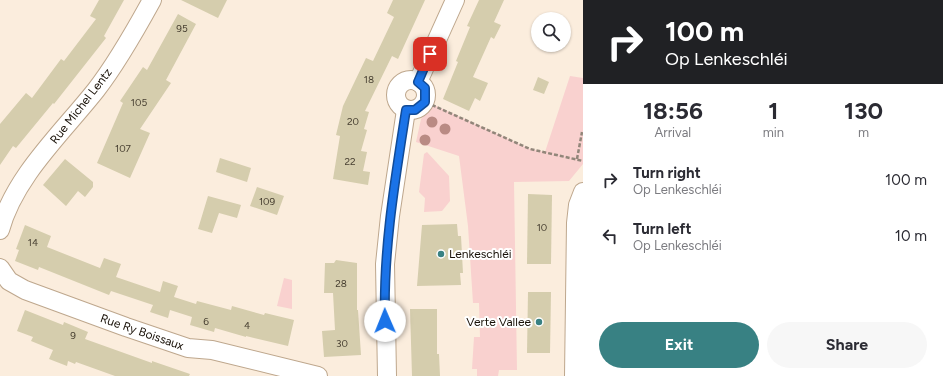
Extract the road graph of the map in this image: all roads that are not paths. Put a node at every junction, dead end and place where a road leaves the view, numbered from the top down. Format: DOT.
graph roads {
  1 [pos="152,0"];
  2 [pos="456,0"];
  3 [pos="583,192"];
  4 [pos="0,230"];
  5 [pos="1,272"];
  6 [pos="318,376"];
  7 [pos="387,376"];
  8 [pos="574,376"];
  1 -- 4 [label="street, Rue Michel Lentz"];
  2 -- 7 [label="street"];
  3 -- 8 [label="street"];
  5 -- 6 [label="street, Rue Ry Boissaux"];
}
